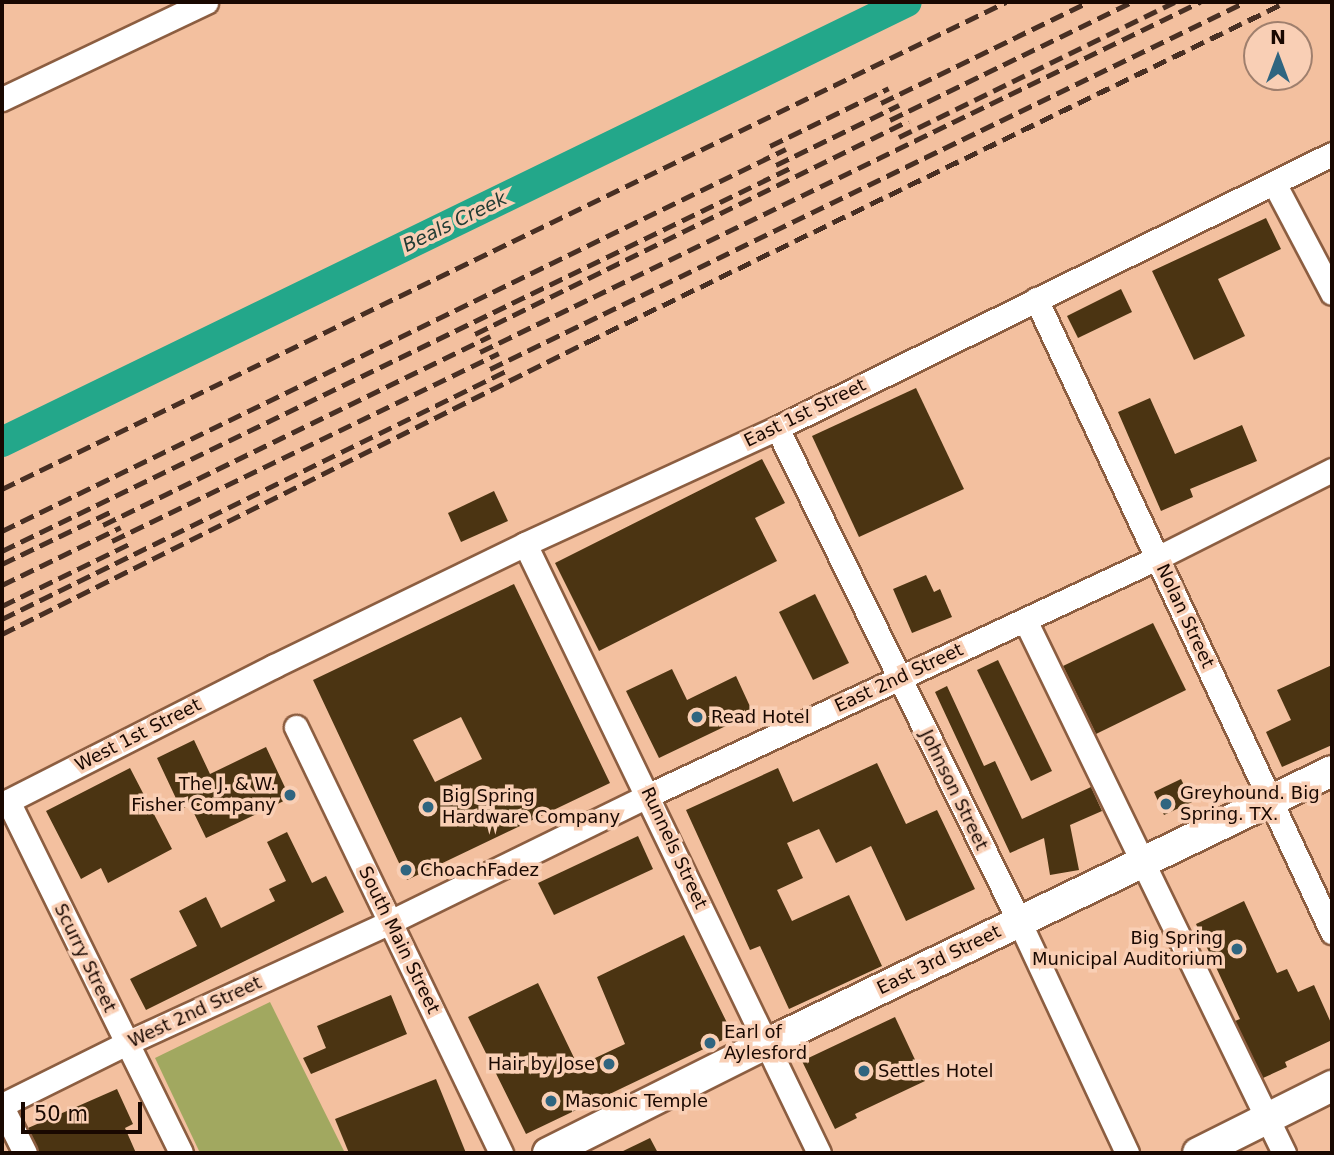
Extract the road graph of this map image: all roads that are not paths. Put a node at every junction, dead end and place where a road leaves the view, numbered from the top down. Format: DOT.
graph roads {
  1 [pos="206,2"];
  2 [pos="2,99"];
  3 [pos="1332,154"];
  4 [pos="1274,183"];
  5 [pos="1332,293"];
  6 [pos="1036,299"];
  7 [pos="777,428"];
  8 [pos="1332,470"];
  9 [pos="525,544"];
  10 [pos="1157,558"];
  11 [pos="1025,620"];
  12 [pos="274,666"];
  13 [pos="899,678"];
  14 [pos="296,727"];
  15 [pos="1332,771"];
  16 [pos="649,795"];
  17 [pos="1272,799"];
  18 [pos="5,802"];
  19 [pos="1142,862"];
  20 [pos="1019,921"];
  21 [pos="390,922"];
  22 [pos="1332,932"];
  23 [pos="127,1043"];
  24 [pos="766,1044"];
  25 [pos="1332,1086"];
  26 [pos="2,1106"];
  27 [pos="1267,1119"];
  28 [pos="24,1153"];
  29 [pos="181,1153"];
  30 [pos="501,1153"];
  31 [pos="548,1153"];
  32 [pos="820,1153"];
  33 [pos="1127,1153"];
  34 [pos="1198,1153"];
  35 [pos="1284,1153"];
  1 -- 2 [label="street"];
  3 -- 4 [label="street, East 1st Street"];
  4 -- 5 [label="street"];
  4 -- 6 [label="street, East 1st Street"];
  6 -- 7 [label="street, East 1st Street"];
  6 -- 10 [label="street, Nolan Street"];
  7 -- 9 [label="street, East 1st Street"];
  7 -- 13 [label="street, Johnson Street"];
  8 -- 10 [label="street, East 2nd Street"];
  9 -- 12 [label="street, East 1st Street"];
  9 -- 16 [label="street, Runnels Street"];
  10 -- 11 [label="street, East 2nd Street"];
  10 -- 17 [label="street, Nolan Street"];
  11 -- 13 [label="street, East 2nd Street"];
  11 -- 19 [label="street"];
  12 -- 18 [label="street, West 1st Street"];
  13 -- 16 [label="street, East 2nd Street"];
  13 -- 20 [label="street, Johnson Street"];
  14 -- 21 [label="street, South Main Street"];
  15 -- 17 [label="main road, East 3rd Street"];
  16 -- 21 [label="street, East 2nd Street"];
  16 -- 24 [label="street, Runnels Street"];
  17 -- 19 [label="main road, East 3rd Street"];
  17 -- 22 [label="street, Nolan Street"];
  18 -- 23 [label="street, Scurry Street"];
  19 -- 20 [label="main road, East 3rd Street"];
  19 -- 27 [label="street"];
  20 -- 24 [label="main road, East 3rd Street"];
  20 -- 33 [label="street, Johnson Street"];
  21 -- 23 [label="street, West 2nd Street"];
  21 -- 30 [label="street, South Main Street"];
  23 -- 26 [label="street, West 2nd Street"];
  23 -- 29 [label="street, Scurry Street"];
  24 -- 31 [label="main road, East 3rd Street"];
  24 -- 32 [label="street, Runnels Street"];
  25 -- 27 [label="main road"];
  26 -- 28 [label="street"];
  27 -- 34 [label="main road"];
  27 -- 35 [label="street"];
}
